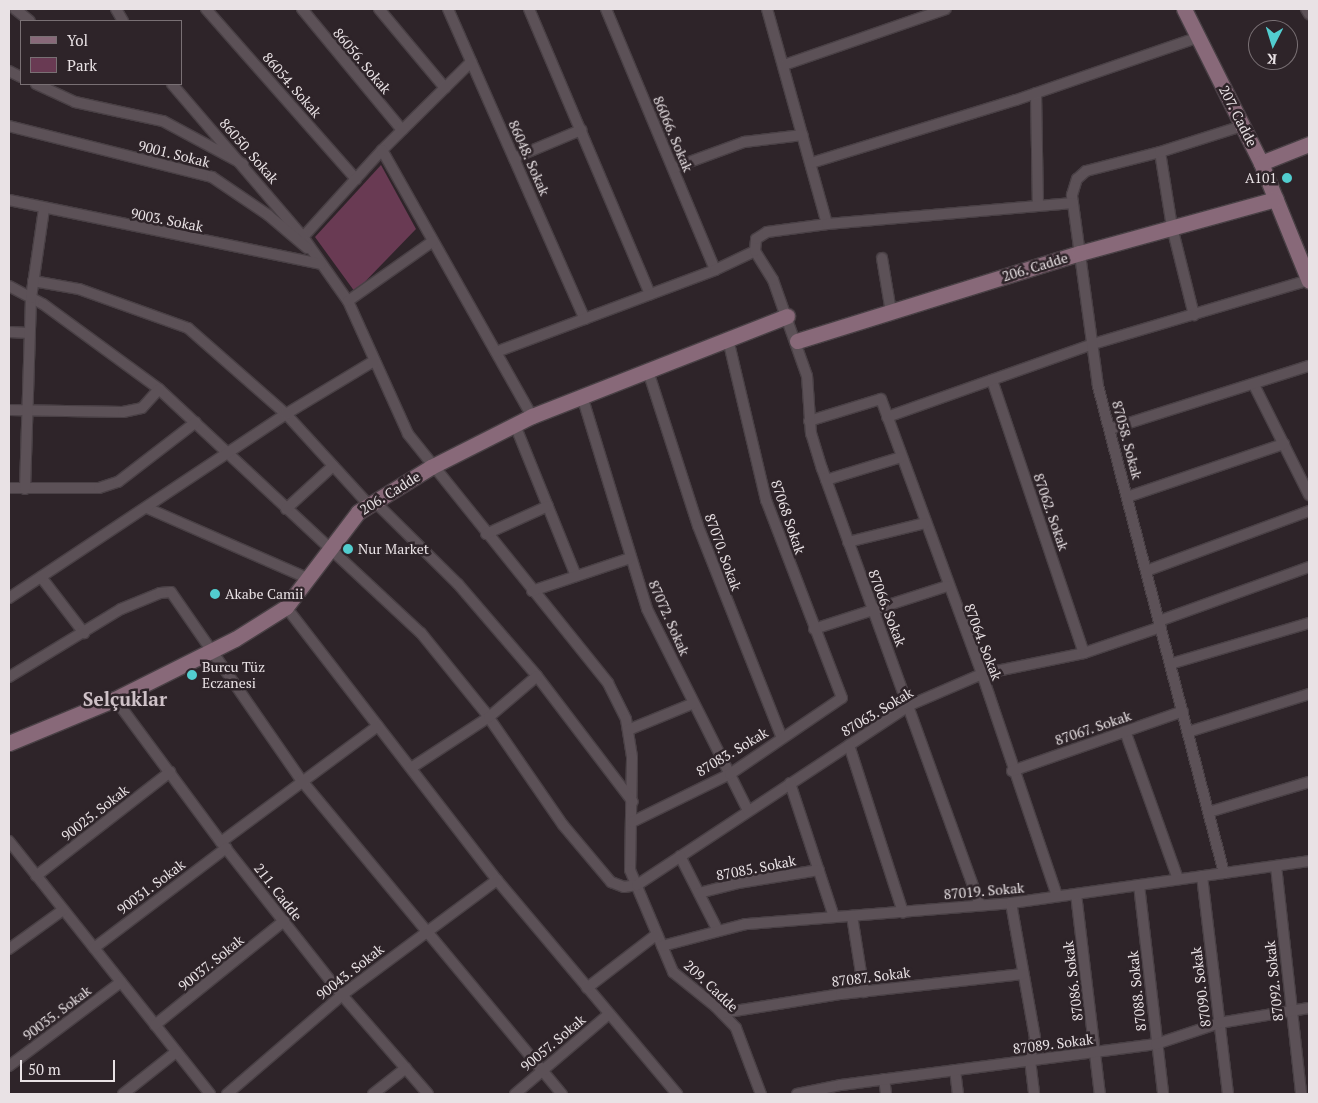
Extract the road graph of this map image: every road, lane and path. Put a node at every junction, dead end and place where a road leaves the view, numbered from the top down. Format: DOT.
graph roads {
  1 [pos="15,9"];
  2 [pos="116,9"];
  3 [pos="206,9"];
  4 [pos="302,9"];
  5 [pos="379,9"];
  6 [pos="448,9"];
  7 [pos="529,9"];
  8 [pos="606,9"];
  9 [pos="767,9"];
  10 [pos="946,9"];
  11 [pos="1184,9"];
  12 [pos="1306,9"];
  13 [pos="1309,14"];
  14 [pos="29,20"];
  15 [pos="122,20"];
  16 [pos="1199,37"];
  17 [pos="472,62"];
  18 [pos="784,65"];
  19 [pos="38,85"];
  20 [pos="173,85"];
  21 [pos="445,88"];
  22 [pos="1036,93"];
  23 [pos="9,126"];
  24 [pos="1242,126"];
  25 [pos="402,130"];
  26 [pos="581,130"];
  27 [pos="803,135"];
  28 [pos="1309,144"];
  29 [pos="382,150"];
  30 [pos="1160,152"];
  31 [pos="514,158"];
  32 [pos="1261,163"];
  33 [pos="243,164"];
  34 [pos="811,164"];
  35 [pos="673,168"];
  36 [pos="356,179"];
  37 [pos="1276,199"];
  38 [pos="9,200"];
  39 [pos="1073,203"];
  40 [pos="1038,206"];
  41 [pos="44,209"];
  42 [pos="827,224"];
  43 [pos="1172,227"];
  44 [pos="303,237"];
  45 [pos="433,241"];
  46 [pos="754,251"];
  47 [pos="311,252"];
  48 [pos="1080,253"];
  49 [pos="882,258"];
  50 [pos="320,264"];
  51 [pos="715,270"];
  52 [pos="33,281"];
  53 [pos="1309,281"];
  54 [pos="9,286"];
  55 [pos="650,294"];
  56 [pos="31,298"];
  57 [pos="348,301"];
  58 [pos="891,312"];
  59 [pos="1194,315"];
  60 [pos="787,316"];
  61 [pos="585,319"];
  62 [pos="9,332"];
  63 [pos="29,333"];
  64 [pos="728,339"];
  65 [pos="797,341"];
  66 [pos="1093,344"];
  67 [pos="496,352"];
  68 [pos="374,361"];
  69 [pos="1309,366"];
  70 [pos="648,371"];
  71 [pos="992,380"];
  72 [pos="1254,385"];
  73 [pos="159,389"];
  74 [pos="582,396"];
  75 [pos="9,410"];
  76 [pos="26,411"];
  77 [pos="286,414"];
  78 [pos="532,416"];
  79 [pos="887,417"];
  80 [pos="810,421"];
  81 [pos="196,422"];
  82 [pos="515,425"];
  83 [pos="1110,429"];
  84 [pos="1284,444"];
  85 [pos="229,454"];
  86 [pos="902,457"];
  87 [pos="333,466"];
  88 [pos="431,467"];
  89 [pos="826,480"];
  90 [pos="9,488"];
  91 [pos="25,489"];
  92 [pos="1309,495"];
  93 [pos="1127,497"];
  94 [pos="372,503"];
  95 [pos="548,506"];
  96 [pos="147,508"];
  97 [pos="286,509"];
  98 [pos="1309,511"];
  99 [pos="925,523"];
  100 [pos="486,534"];
  101 [pos="848,542"];
  102 [pos="328,549"];
  103 [pos="630,558"];
  104 [pos="1309,567"];
  105 [pos="1146,571"];
  106 [pos="576,576"];
  107 [pos="41,577"];
  108 [pos="307,578"];
  109 [pos="947,586"];
  110 [pos="532,591"];
  111 [pos="9,598"];
  112 [pos="286,607"];
  113 [pos="871,609"];
  114 [pos="1309,623"];
  115 [pos="1160,624"];
  116 [pos="814,629"];
  117 [pos="84,633"];
  118 [pos="208,650"];
  119 [pos="1084,653"];
  120 [pos="1170,664"];
  121 [pos="982,674"];
  122 [pos="537,676"];
  123 [pos="9,677"];
  124 [pos="1309,694"];
  125 [pos="842,698"];
  126 [pos="115,699"];
  127 [pos="694,703"];
  128 [pos="910,705"];
  129 [pos="1183,711"];
  130 [pos="489,717"];
  131 [pos="378,726"];
  132 [pos="628,730"];
  133 [pos="1125,732"];
  134 [pos="1188,732"];
  135 [pos="782,738"];
  136 [pos="9,742"];
  137 [pos="848,745"];
  138 [pos="411,768"];
  139 [pos="1012,771"];
  140 [pos="170,772"];
  141 [pos="730,774"];
  142 [pos="302,781"];
  143 [pos="1309,782"];
  144 [pos="790,783"];
  145 [pos="633,802"];
  146 [pos="748,811"];
  147 [pos="1209,812"];
  148 [pos="632,822"];
  149 [pos="9,841"];
  150 [pos="223,845"];
  151 [pos="680,856"];
  152 [pos="1309,861"];
  153 [pos="1276,866"];
  154 [pos="819,870"];
  155 [pos="1224,873"];
  156 [pos="36,876"];
  157 [pos="1202,876"];
  158 [pos="1178,879"];
  159 [pos="497,880"];
  160 [pos="637,885"];
  161 [pos="1139,885"];
  162 [pos="699,893"];
  163 [pos="1076,894"];
  164 [pos="1057,896"];
  165 [pos="1011,903"];
  166 [pos="980,906"];
  167 [pos="63,910"];
  168 [pos="903,912"];
  169 [pos="852,916"];
  170 [pos="834,917"];
  171 [pos="284,921"];
  172 [pos="718,931"];
  173 [pos="425,933"];
  174 [pos="657,934"];
  175 [pos="662,946"];
  176 [pos="94,948"];
  177 [pos="9,949"];
  178 [pos="1023,974"];
  179 [pos="121,982"];
  180 [pos="587,988"];
  181 [pos="864,992"];
  182 [pos="342,994"];
  183 [pos="1309,1008"];
  184 [pos="1290,1009"];
  185 [pos="722,1013"];
  186 [pos="609,1014"];
  187 [pos="1219,1023"];
  188 [pos="155,1026"];
  189 [pos="1156,1044"];
  190 [pos="176,1052"];
  191 [pos="1095,1052"];
  192 [pos="1030,1060"];
  193 [pos="9,1066"];
  194 [pos="406,1068"];
  195 [pos="543,1070"];
  196 [pos="955,1070"];
  197 [pos="884,1079"];
  198 [pos="841,1090"];
  199 [pos="123,1094"];
  200 [pos="210,1094"];
  201 [pos="226,1094"];
  202 [pos="373,1094"];
  203 [pos="428,1094"];
  204 [pos="515,1094"];
  205 [pos="562,1094"];
  206 [pos="677,1094"];
  207 [pos="762,1094"];
  208 [pos="797,1094"];
  209 [pos="886,1094"];
  210 [pos="958,1094"];
  211 [pos="1034,1094"];
  212 [pos="1100,1094"];
  213 [pos="1163,1094"];
  214 [pos="1228,1094"];
  215 [pos="1301,1094"];
  1 -- 14 [label="street"];
  2 -- 15 [label="street"];
  3 -- 36 [label="street, 86054. Sokak"];
  4 -- 25 [label="street, 86056. Sokak"];
  5 -- 21 [label="street"];
  6 -- 17 [label="street, 86048. Sokak"];
  7 -- 26 [label="street"];
  8 -- 35 [label="street, 86066. Sokak"];
  9 -- 18 [label="street"];
  10 -- 18 [label="street"];
  11 -- 16 [label="street, 207. Cadde"];
  12 -- 13 [label="street"];
  16 -- 22 [label="street"];
  16 -- 24 [label="street, 207. Cadde"];
  17 -- 21 [label="street"];
  17 -- 31 [label="street, 86048. Sokak"];
  18 -- 27 [label="street"];
  19 -- 33 [label="street"];
  20 -- 33 [label="street, 86050. Sokak"];
  21 -- 25 [label="street"];
  22 -- 34 [label="street"];
  22 -- 40 [label="street"];
  23 -- 47 [label="street, 9001. Sokak"];
  24 -- 30 [label="street, 87058. Sokak"];
  24 -- 32 [label="street, 207. Cadde"];
  25 -- 29 [label="street"];
  26 -- 31 [label="street"];
  26 -- 55 [label="street"];
  27 -- 34 [label="street"];
  27 -- 35 [label="street"];
  28 -- 32 [label="street"];
  29 -- 36 [label="street"];
  29 -- 45 [label="street"];
  30 -- 39 [label="street, 87058. Sokak"];
  30 -- 43 [label="street"];
  31 -- 61 [label="street, 86048. Sokak"];
  32 -- 37 [label="street, 207. Cadde"];
  33 -- 44 [label="street, 86050. Sokak"];
  34 -- 42 [label="street"];
  35 -- 51 [label="street, 86066. Sokak"];
  36 -- 44 [label="street"];
  37 -- 43 [label="street, 206. Cadde"];
  37 -- 53 [label="street, 207. Cadde"];
  38 -- 41 [label="street, 9003. Sokak"];
  39 -- 40 [label="street"];
  39 -- 48 [label="street, 87058. Sokak"];
  40 -- 42 [label="street"];
  41 -- 50 [label="street, 9003. Sokak"];
  41 -- 52 [label="street"];
  42 -- 46 [label="street"];
  43 -- 48 [label="street, 206. Cadde"];
  43 -- 59 [label="street"];
  44 -- 47 [label="street, 86050. Sokak"];
  45 -- 57 [label="street"];
  45 -- 67 [label="street"];
  46 -- 51 [label="street"];
  46 -- 60 [label="street, 87066. Sokak"];
  47 -- 50 [label="street"];
  48 -- 58 [label="street, 206. Cadde"];
  48 -- 66 [label="street, 87058. Sokak"];
  49 -- 58 [label="street"];
  50 -- 57 [label="street"];
  51 -- 55 [label="street"];
  52 -- 56 [label="street"];
  52 -- 77 [label="street"];
  53 -- 59 [label="street"];
  54 -- 56 [label="street"];
  55 -- 61 [label="street"];
  56 -- 63 [label="street"];
  56 -- 73 [label="street"];
  57 -- 68 [label="street"];
  58 -- 65 [label="street, 206. Cadde"];
  59 -- 66 [label="street"];
  60 -- 64 [label="street, 206. Cadde"];
  60 -- 65 [label="street, 87066. Sokak"];
  61 -- 67 [label="street"];
  62 -- 63 [label="street"];
  63 -- 76 [label="street"];
  64 -- 70 [label="street, 206. Cadde"];
  64 -- 116 [label="street, 87068 Sokak"];
  65 -- 80 [label="street, 87066. Sokak"];
  66 -- 71 [label="street"];
  66 -- 83 [label="street, 87058. Sokak"];
  67 -- 78 [label="street"];
  68 -- 77 [label="street"];
  68 -- 88 [label="street"];
  69 -- 72 [label="street"];
  70 -- 74 [label="street, 206. Cadde"];
  70 -- 135 [label="street, 87070. Sokak"];
  71 -- 79 [label="street"];
  71 -- 119 [label="street, 87062. Sokak"];
  72 -- 83 [label="street"];
  72 -- 84 [label="street"];
  73 -- 76 [label="street"];
  73 -- 81 [label="street"];
  74 -- 78 [label="street, 206. Cadde"];
  74 -- 103 [label="street, 87072. Sokak"];
  75 -- 76 [label="street"];
  76 -- 91 [label="street"];
  77 -- 85 [label="street"];
  77 -- 87 [label="street"];
  78 -- 82 [label="street, 206. Cadde"];
  79 -- 80 [label="street, 87064. Sokak"];
  79 -- 86 [label="street, 87064. Sokak"];
  80 -- 89 [label="street, 87066. Sokak"];
  81 -- 85 [label="street"];
  81 -- 91 [label="street"];
  82 -- 88 [label="street, 206. Cadde"];
  82 -- 95 [label="street"];
  83 -- 93 [label="street, 87058. Sokak"];
  84 -- 92 [label="street"];
  84 -- 93 [label="street"];
  85 -- 96 [label="street"];
  85 -- 97 [label="street"];
  86 -- 89 [label="street"];
  86 -- 99 [label="street, 87064. Sokak"];
  87 -- 94 [label="street"];
  87 -- 97 [label="street"];
  88 -- 94 [label="street, 206. Cadde"];
  88 -- 100 [label="street"];
  89 -- 101 [label="street, 87066. Sokak"];
  90 -- 91 [label="street"];
  93 -- 105 [label="street, 87058. Sokak"];
  94 -- 102 [label="street, 206. Cadde"];
  94 -- 122 [label="street"];
  95 -- 100 [label="street"];
  95 -- 106 [label="street"];
  96 -- 107 [label="street"];
  96 -- 108 [label="street"];
  97 -- 102 [label="street"];
  98 -- 105 [label="street"];
  99 -- 101 [label="street"];
  99 -- 109 [label="street, 87064. Sokak"];
  100 -- 110 [label="street"];
  101 -- 113 [label="street, 87066. Sokak"];
  102 -- 108 [label="street, 206. Cadde"];
  102 -- 130 [label="street"];
  103 -- 106 [label="street"];
  103 -- 127 [label="street, 87072. Sokak"];
  104 -- 115 [label="street, 87063. Sokak"];
  105 -- 115 [label="street, 87058. Sokak"];
  106 -- 110 [label="street"];
  107 -- 111 [label="street"];
  107 -- 117 [label="street"];
  108 -- 112 [label="street, 206. Cadde"];
  109 -- 113 [label="street"];
  109 -- 121 [label="street, 87064. Sokak"];
  110 -- 132 [label="street"];
  112 -- 118 [label="street, 206. Cadde"];
  112 -- 131 [label="street"];
  113 -- 116 [label="street"];
  113 -- 128 [label="street, 87066. Sokak"];
  114 -- 120 [label="street"];
  115 -- 119 [label="street, 87063. Sokak"];
  115 -- 120 [label="street, 87058. Sokak"];
  116 -- 125 [label="street, 87068 Sokak"];
  117 -- 118 [label="street"];
  117 -- 123 [label="street"];
  118 -- 126 [label="street, 206. Cadde"];
  118 -- 142 [label="street"];
  119 -- 121 [label="street, 87063. Sokak"];
  120 -- 129 [label="street, 87058. Sokak"];
  121 -- 128 [label="street, 87063. Sokak"];
  121 -- 139 [label="street, 87064. Sokak"];
  122 -- 130 [label="street"];
  122 -- 145 [label="street"];
  124 -- 134 [label="street"];
  125 -- 135 [label="street, 87083. Sokak"];
  126 -- 136 [label="street, 206. Cadde"];
  126 -- 140 [label="street, 211. Cadde"];
  127 -- 132 [label="street"];
  127 -- 141 [label="street, 87072. Sokak"];
  128 -- 137 [label="street, 87063. Sokak"];
  128 -- 166 [label="street, 87066. Sokak"];
  129 -- 133 [label="street, 87067. Sokak"];
  129 -- 134 [label="street, 87058. Sokak"];
  130 -- 138 [label="street"];
  130 -- 160 [label="street"];
  131 -- 138 [label="street"];
  131 -- 142 [label="street, 90031. Sokak"];
  132 -- 145 [label="street"];
  133 -- 139 [label="street, 87067. Sokak"];
  133 -- 158 [label="street"];
  134 -- 147 [label="street, 87058. Sokak"];
  135 -- 141 [label="street, 87083. Sokak"];
  137 -- 144 [label="street, 87063. Sokak"];
  137 -- 168 [label="street"];
  138 -- 159 [label="street"];
  139 -- 164 [label="street, 87064. Sokak"];
  140 -- 150 [label="street, 211. Cadde"];
  140 -- 156 [label="street, 90025. Sokak"];
  141 -- 146 [label="street, 87072. Sokak"];
  141 -- 148 [label="street, 87083. Sokak"];
  142 -- 150 [label="street, 90031. Sokak"];
  142 -- 173 [label="street"];
  143 -- 147 [label="street"];
  144 -- 146 [label="street, 87063. Sokak"];
  144 -- 154 [label="street"];
  145 -- 148 [label="street"];
  146 -- 151 [label="street, 87063. Sokak"];
  147 -- 155 [label="street, 87058. Sokak"];
  148 -- 160 [label="street, 209. Cadde"];
  149 -- 156 [label="street"];
  150 -- 171 [label="street, 211. Cadde"];
  150 -- 176 [label="street, 90031. Sokak"];
  151 -- 160 [label="street, 87063. Sokak"];
  151 -- 162 [label="street"];
  152 -- 153 [label="street, 87019. Sokak"];
  153 -- 155 [label="street, 87019. Sokak"];
  153 -- 184 [label="street, 87092. Sokak"];
  154 -- 162 [label="street, 87085. Sokak"];
  154 -- 170 [label="street"];
  155 -- 157 [label="street, 87019. Sokak"];
  156 -- 167 [label="street"];
  157 -- 158 [label="street, 87019. Sokak"];
  157 -- 187 [label="street, 87090. Sokak"];
  158 -- 161 [label="street, 87019. Sokak"];
  159 -- 173 [label="street, 90043. Sokak"];
  159 -- 180 [label="street"];
  160 -- 174 [label="street, 209. Cadde"];
  161 -- 163 [label="street, 87019. Sokak"];
  161 -- 189 [label="street, 87088. Sokak"];
  162 -- 172 [label="street"];
  163 -- 164 [label="street, 87019. Sokak"];
  163 -- 191 [label="street, 87086. Sokak"];
  164 -- 165 [label="street, 87019. Sokak"];
  165 -- 166 [label="street, 87019. Sokak"];
  165 -- 178 [label="street"];
  166 -- 168 [label="street, 87019. Sokak"];
  167 -- 176 [label="street"];
  167 -- 177 [label="street"];
  168 -- 169 [label="street, 87019. Sokak"];
  169 -- 170 [label="street, 87019. Sokak"];
  169 -- 181 [label="street"];
  170 -- 172 [label="street, 87019. Sokak"];
  171 -- 182 [label="street, 211. Cadde"];
  171 -- 188 [label="street, 90037. Sokak"];
  172 -- 175 [label="street, 87019. Sokak"];
  173 -- 182 [label="street, 90043. Sokak"];
  173 -- 195 [label="street"];
  174 -- 175 [label="street, 209. Cadde"];
  174 -- 180 [label="street"];
  175 -- 185 [label="street, 209. Cadde"];
  176 -- 179 [label="street"];
  178 -- 181 [label="street, 87087. Sokak"];
  178 -- 192 [label="street"];
  179 -- 188 [label="street"];
  179 -- 193 [label="street, 90035. Sokak"];
  180 -- 186 [label="street"];
  181 -- 185 [label="street, 87087. Sokak"];
  182 -- 194 [label="street, 211. Cadde"];
  182 -- 201 [label="street, 90043. Sokak"];
  183 -- 184 [label="street, 87089. Sokak"];
  184 -- 187 [label="street, 87089. Sokak"];
  184 -- 215 [label="street, 87092. Sokak"];
  185 -- 207 [label="street, 209. Cadde"];
  186 -- 195 [label="street, 90057. Sokak"];
  186 -- 206 [label="street"];
  187 -- 189 [label="street, 87089. Sokak"];
  187 -- 214 [label="street, 87090. Sokak"];
  188 -- 190 [label="street"];
  189 -- 191 [label="street, 87089. Sokak"];
  189 -- 213 [label="street, 87088. Sokak"];
  190 -- 199 [label="street"];
  190 -- 200 [label="street"];
  191 -- 192 [label="street, 87089. Sokak"];
  191 -- 212 [label="street, 87086. Sokak"];
  192 -- 196 [label="street, 87089. Sokak"];
  192 -- 211 [label="street"];
  194 -- 202 [label="street"];
  194 -- 203 [label="street, 211. Cadde"];
  195 -- 204 [label="street, 90057. Sokak"];
  195 -- 205 [label="street"];
  196 -- 197 [label="street, 87089. Sokak"];
  196 -- 210 [label="street"];
  197 -- 198 [label="street, 87089. Sokak"];
  197 -- 209 [label="street"];
  198 -- 208 [label="street, 87089. Sokak"];
}
